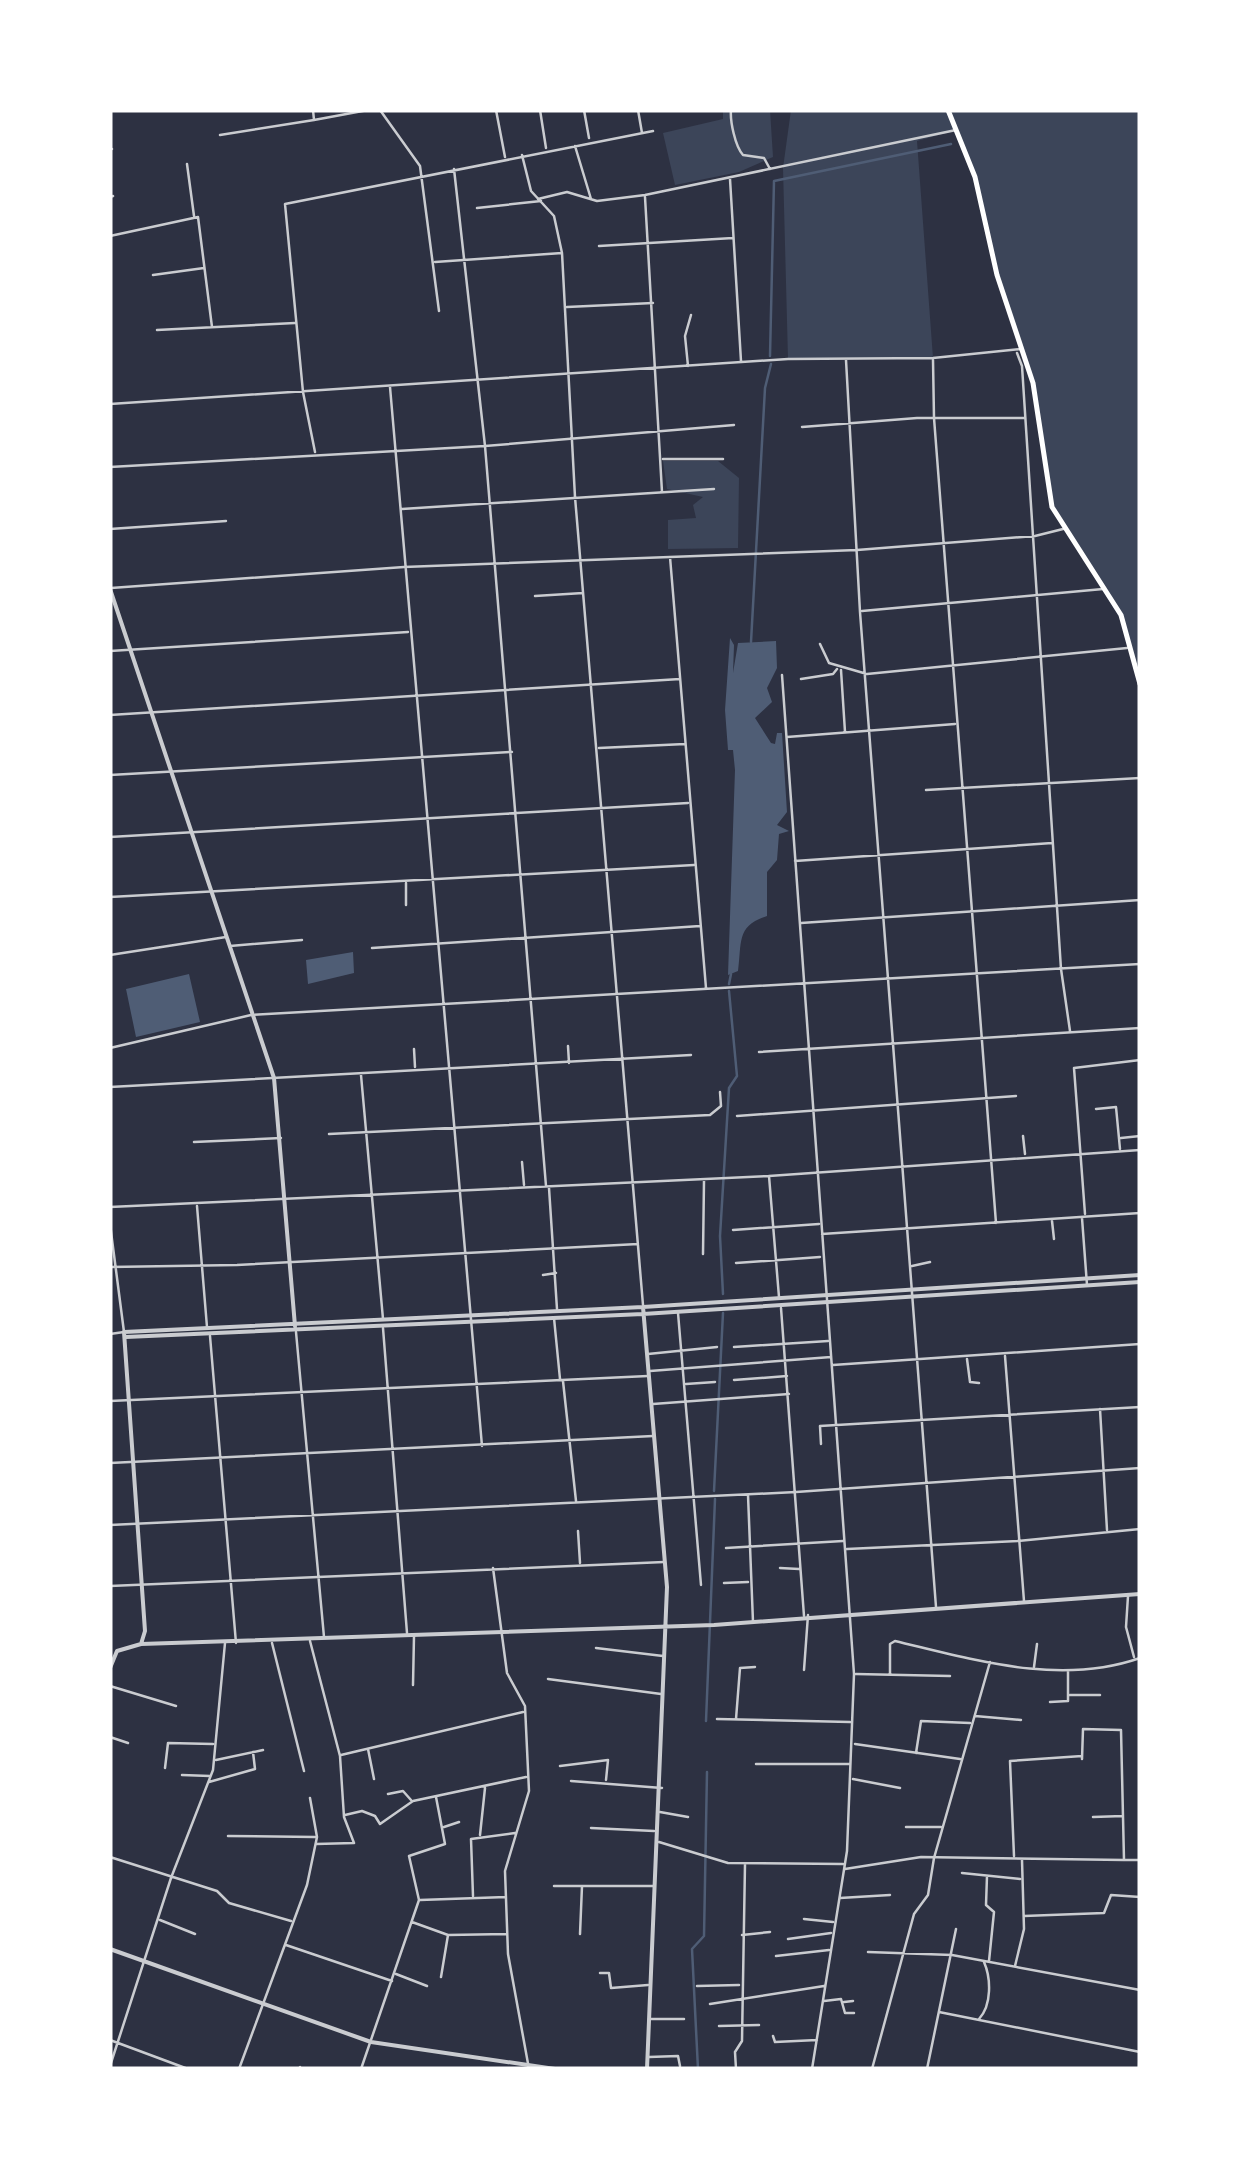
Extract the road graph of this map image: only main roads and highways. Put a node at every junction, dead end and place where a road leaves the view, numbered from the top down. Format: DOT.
graph roads {
  1 [pos="948,110"];
  2 [pos="1140,684"];
  1 -- 2 [label="main road"];
}
